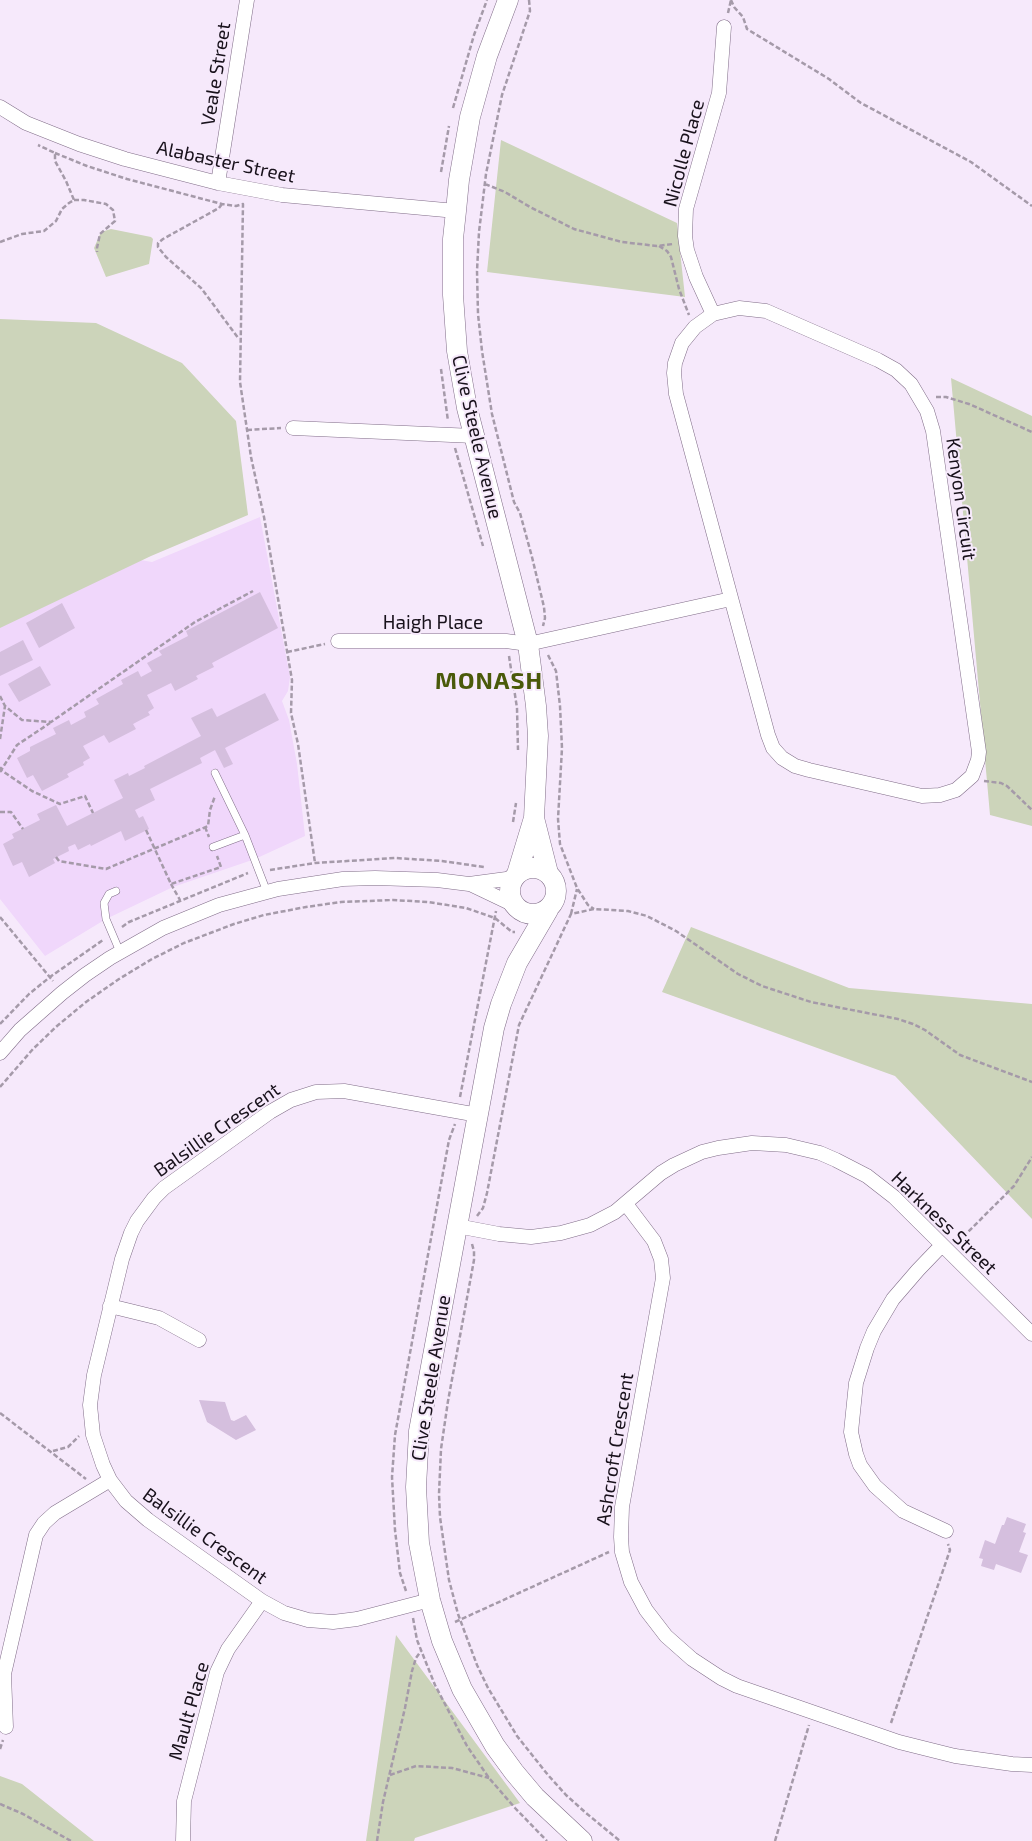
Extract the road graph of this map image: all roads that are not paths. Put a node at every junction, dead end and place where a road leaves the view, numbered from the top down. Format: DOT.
graph roads {
  1 [pos="247,0"];
  2 [pos="508,0"];
  3 [pos="724,27"];
  4 [pos="0,107"];
  5 [pos="218,183"];
  6 [pos="456,211"];
  7 [pos="713,314"];
  8 [pos="293,428"];
  9 [pos="474,436"];
  10 [pos="731,599"];
  11 [pos="338,641"];
  12 [pos="528,644"];
  13 [pos="215,774"];
  14 [pos="534,818"];
  15 [pos="245,835"];
  16 [pos="213,847"];
  17 [pos="548,873"];
  18 [pos="516,876"];
  19 [pos="469,884"];
  20 [pos="116,890"];
  21 [pos="267,892"];
  22 [pos="515,906"];
  23 [pos="548,910"];
  24 [pos="120,952"];
  25 [pos="517,963"];
  26 [pos="0,1053"];
  27 [pos="478,1115"];
  28 [pos="626,1204"];
  29 [pos="457,1226"];
  30 [pos="946,1248"];
  31 [pos="110,1306"];
  32 [pos="1032,1334"];
  33 [pos="199,1340"];
  34 [pos="110,1480"];
  35 [pos="946,1531"];
  36 [pos="430,1600"];
  37 [pos="262,1601"];
  38 [pos="6,1726"];
  39 [pos="1032,1765"];
  40 [pos="183,1841"];
  41 [pos="582,1841"];
  1 -- 5 [label="street, Veale Street"];
  2 -- 6 [label="street, Clive Steele Avenue"];
  3 -- 7 [label="street, Nicolle Place"];
  4 -- 5 [label="street, Alabaster Street"];
  5 -- 6 [label="street, Alabaster Street"];
  6 -- 9 [label="street, Clive Steele Avenue"];
  7 -- 10 [label="street, Kenyon Circuit"];
  7 -- 10 [label="street, Kenyon Circuit"];
  8 -- 9 [label="street"];
  9 -- 12 [label="street, Clive Steele Avenue"];
  10 -- 12 [label="street"];
  11 -- 12 [label="street, Haigh Place"];
  12 -- 14 [label="street, Clive Steele Avenue"];
  13 -- 15 [label="lane"];
  14 -- 17 [label="street, Clive Steele Avenue"];
  14 -- 18 [label="street, Clive Steele Avenue"];
  15 -- 16 [label="lane"];
  15 -- 21 [label="lane"];
  17 -- 18 [label="street"];
  17 -- 23 [label="street"];
  18 -- 19 [label="street"];
  18 -- 22 [label="street"];
  19 -- 21 [label="street"];
  19 -- 22 [label="street"];
  20 -- 24 [label="lane"];
  21 -- 24 [label="street"];
  22 -- 23 [label="street"];
  22 -- 25 [label="street, Clive Steele Avenue"];
  23 -- 25 [label="street, Clive Steele Avenue"];
  24 -- 26 [label="street"];
  25 -- 27 [label="street, Clive Steele Avenue"];
  27 -- 29 [label="street, Clive Steele Avenue"];
  27 -- 31 [label="street, Balsillie Crescent"];
  28 -- 29 [label="street, Harkness Street"];
  28 -- 30 [label="street, Harkness Street"];
  28 -- 39 [label="street, Ashcroft Crescent"];
  29 -- 36 [label="street, Clive Steele Avenue"];
  30 -- 32 [label="street, Harkness Street"];
  30 -- 35 [label="street"];
  31 -- 33 [label="street"];
  31 -- 34 [label="street, Balsillie Crescent"];
  34 -- 37 [label="street, Balsillie Crescent"];
  34 -- 38 [label="street"];
  36 -- 37 [label="street, Balsillie Crescent"];
  36 -- 41 [label="street, Clive Steele Avenue"];
  37 -- 40 [label="street, Mault Place"];
}
